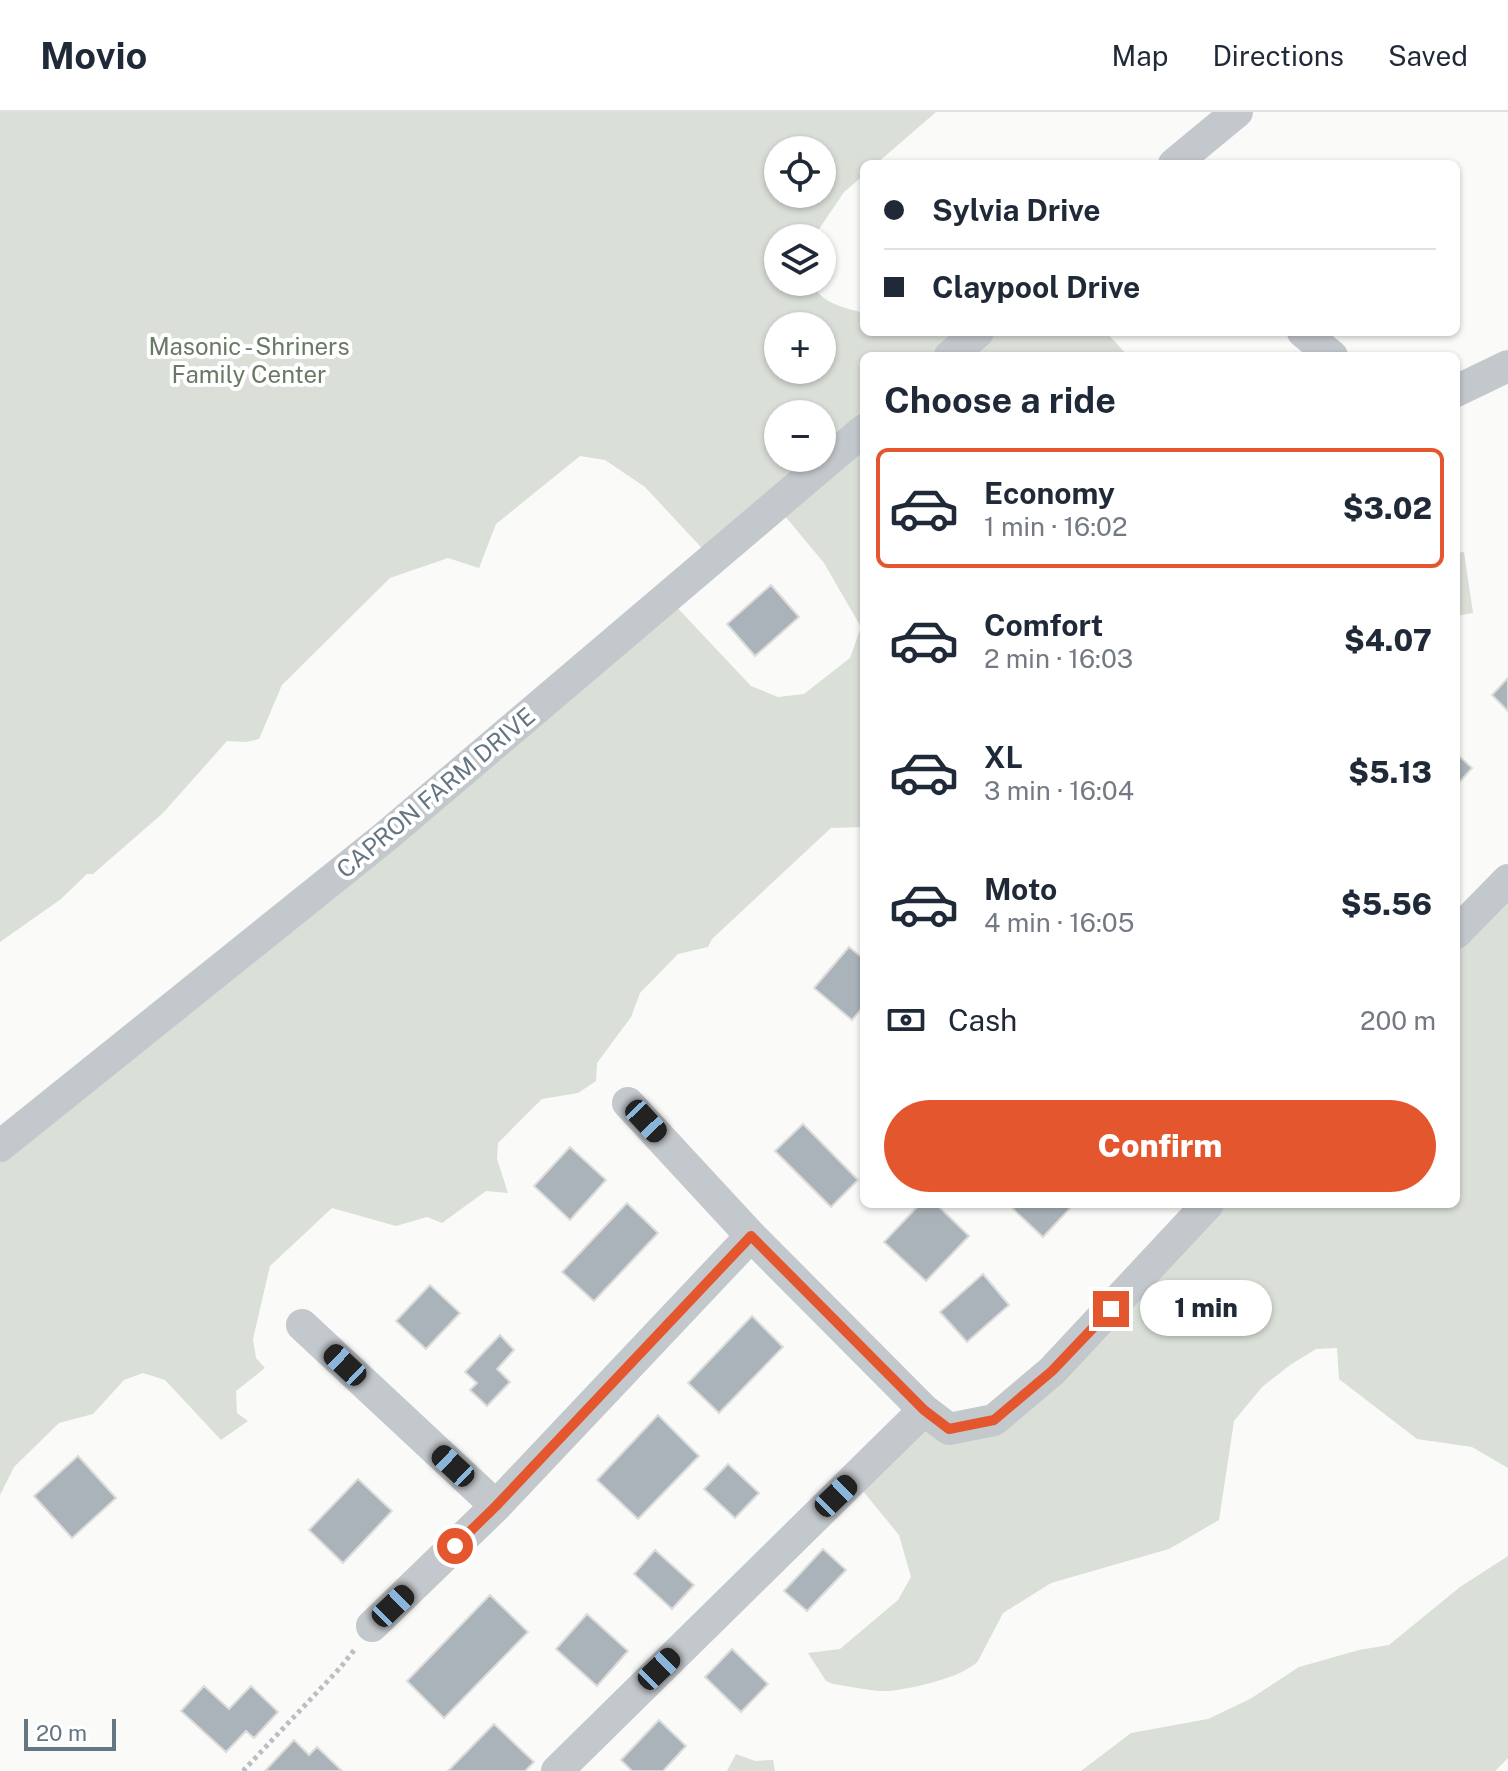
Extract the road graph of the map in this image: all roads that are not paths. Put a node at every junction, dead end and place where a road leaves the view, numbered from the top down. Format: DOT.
graph roads {
  1 [pos="1237,112"];
  2 [pos="1179,160"];
  3 [pos="973,336"];
  4 [pos="1308,336"];
  5 [pos="955,352"];
  6 [pos="1327,352"];
  7 [pos="1508,366"];
  8 [pos="1460,389"];
  9 [pos="860,433"];
  10 [pos="1508,880"];
  11 [pos="1460,928"];
  12 [pos="628,1103"];
  13 [pos="0,1146"];
  14 [pos="1204,1208"];
  15 [pos="751,1236"];
  16 [pos="302,1325"];
  17 [pos="929,1415"];
  18 [pos="496,1506"];
  19 [pos="372,1626"];
  20 [pos="557,1771"];
  1 -- 2 [label="street"];
  3 -- 5 [label="street"];
  4 -- 6 [label="street"];
  7 -- 8 [label="street"];
  9 -- 13 [label="street, CAPRON FARM DRIVE"];
  10 -- 11 [label="street"];
  12 -- 15 [label="street"];
  14 -- 17 [label="street"];
  15 -- 17 [label="street"];
  15 -- 18 [label="street"];
  16 -- 18 [label="street"];
  17 -- 20 [label="street"];
  18 -- 19 [label="street"];
}
